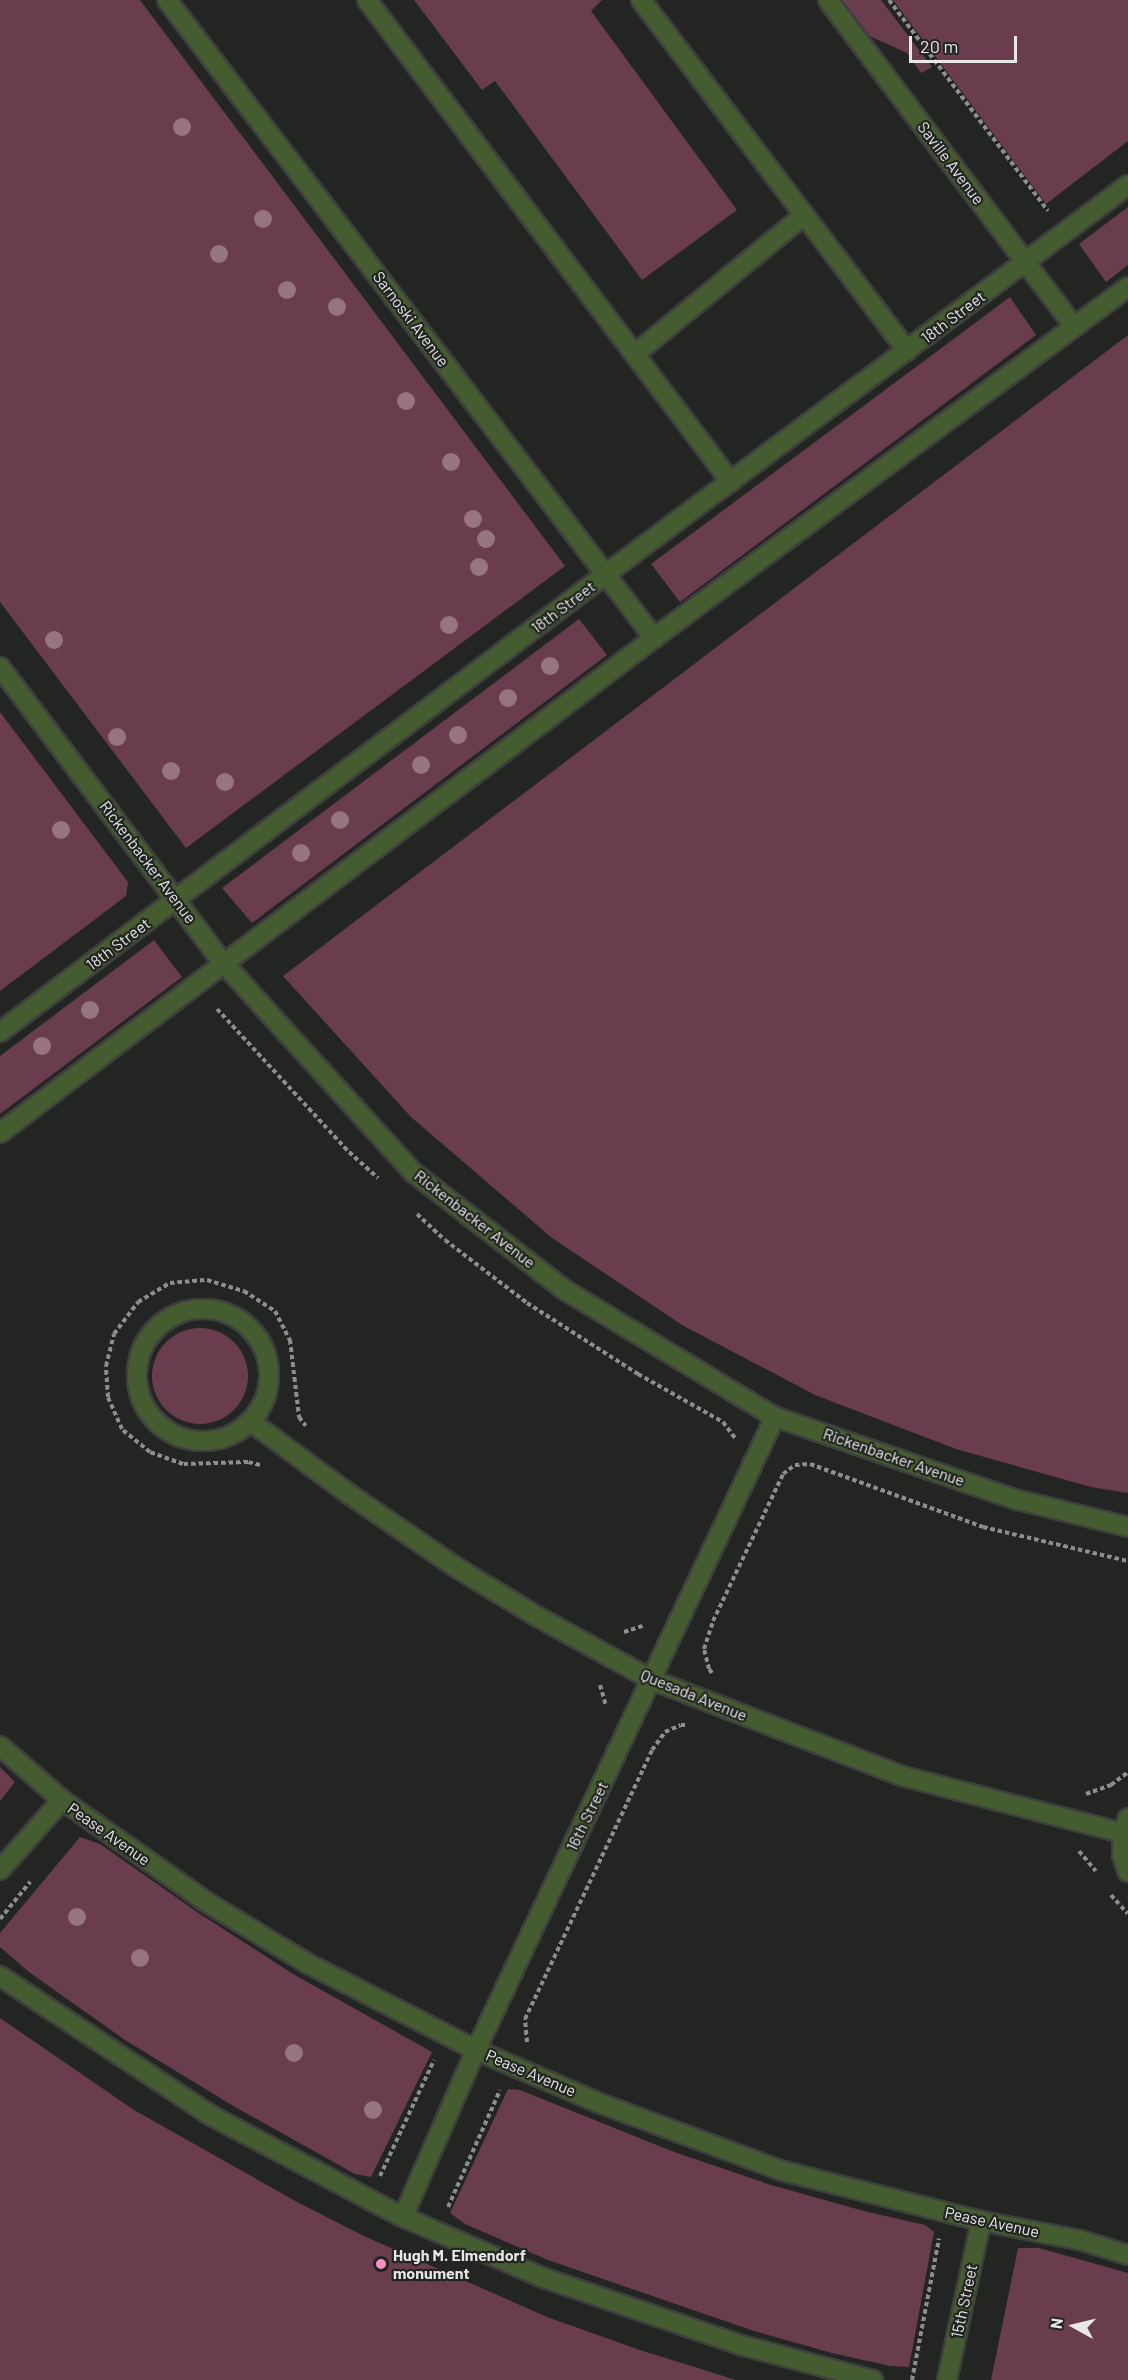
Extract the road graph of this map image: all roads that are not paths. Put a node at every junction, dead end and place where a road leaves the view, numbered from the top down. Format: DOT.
graph roads {
  1 [pos="167,0"];
  2 [pos="367,0"];
  3 [pos="641,0"];
  4 [pos="828,0"];
  5 [pos="1128,185"];
  6 [pos="804,215"];
  7 [pos="1025,262"];
  8 [pos="1128,287"];
  9 [pos="1074,327"];
  10 [pos="907,351"];
  11 [pos="635,354"];
  12 [pos="731,482"];
  13 [pos="606,574"];
  14 [pos="654,638"];
  15 [pos="0,666"];
  16 [pos="177,900"];
  17 [pos="224,964"];
  18 [pos="0,1032"];
  19 [pos="0,1133"];
  20 [pos="775,1417"];
  21 [pos="250,1421"];
  22 [pos="1128,1527"];
  23 [pos="652,1680"];
  24 [pos="0,1746"];
  25 [pos="62,1800"];
  26 [pos="1125,1825"];
  27 [pos="0,1870"];
  28 [pos="1128,1872"];
  29 [pos="0,1976"];
  30 [pos="476,2050"];
  31 [pos="403,2217"];
  32 [pos="981,2221"];
  33 [pos="1128,2255"];
  34 [pos="873,2380"];
  35 [pos="947,2380"];
  1 -- 13 [label="street, Sarnoski Avenue"];
  2 -- 11 [label="street"];
  3 -- 6 [label="street"];
  4 -- 7 [label="street, Saville Avenue"];
  5 -- 7 [label="street, 18th Street"];
  6 -- 10 [label="street"];
  6 -- 11 [label="street"];
  7 -- 9 [label="street, Saville Avenue"];
  7 -- 10 [label="street, 18th Street"];
  8 -- 9 [label="street"];
  9 -- 14 [label="street"];
  10 -- 12 [label="street, 18th Street"];
  11 -- 12 [label="street"];
  12 -- 13 [label="street, 18th Street"];
  13 -- 14 [label="street, Sarnoski Avenue"];
  13 -- 16 [label="street, 18th Street"];
  14 -- 17 [label="street"];
  15 -- 16 [label="street, Rickenbacker Avenue"];
  16 -- 17 [label="street, Rickenbacker Avenue"];
  16 -- 18 [label="street, 18th Street"];
  17 -- 19 [label="street"];
  17 -- 20 [label="street, Rickenbacker Avenue"];
  20 -- 22 [label="street, Rickenbacker Avenue"];
  20 -- 23 [label="street, 16th Street"];
  21 -- 21 [label="street"];
  21 -- 23 [label="street, Quesada Avenue"];
  23 -- 26 [label="street, Quesada Avenue"];
  23 -- 30 [label="street, 16th Street"];
  24 -- 25 [label="street, Pease Avenue"];
  25 -- 27 [label="street"];
  25 -- 30 [label="street, Pease Avenue"];
  26 -- 28 [label="street, Quesada Avenue"];
  29 -- 31 [label="street"];
  30 -- 31 [label="street, 16th Street"];
  30 -- 32 [label="street, Pease Avenue"];
  31 -- 34 [label="street"];
  32 -- 33 [label="street, Pease Avenue"];
  32 -- 35 [label="street, 15th Street"];
}
